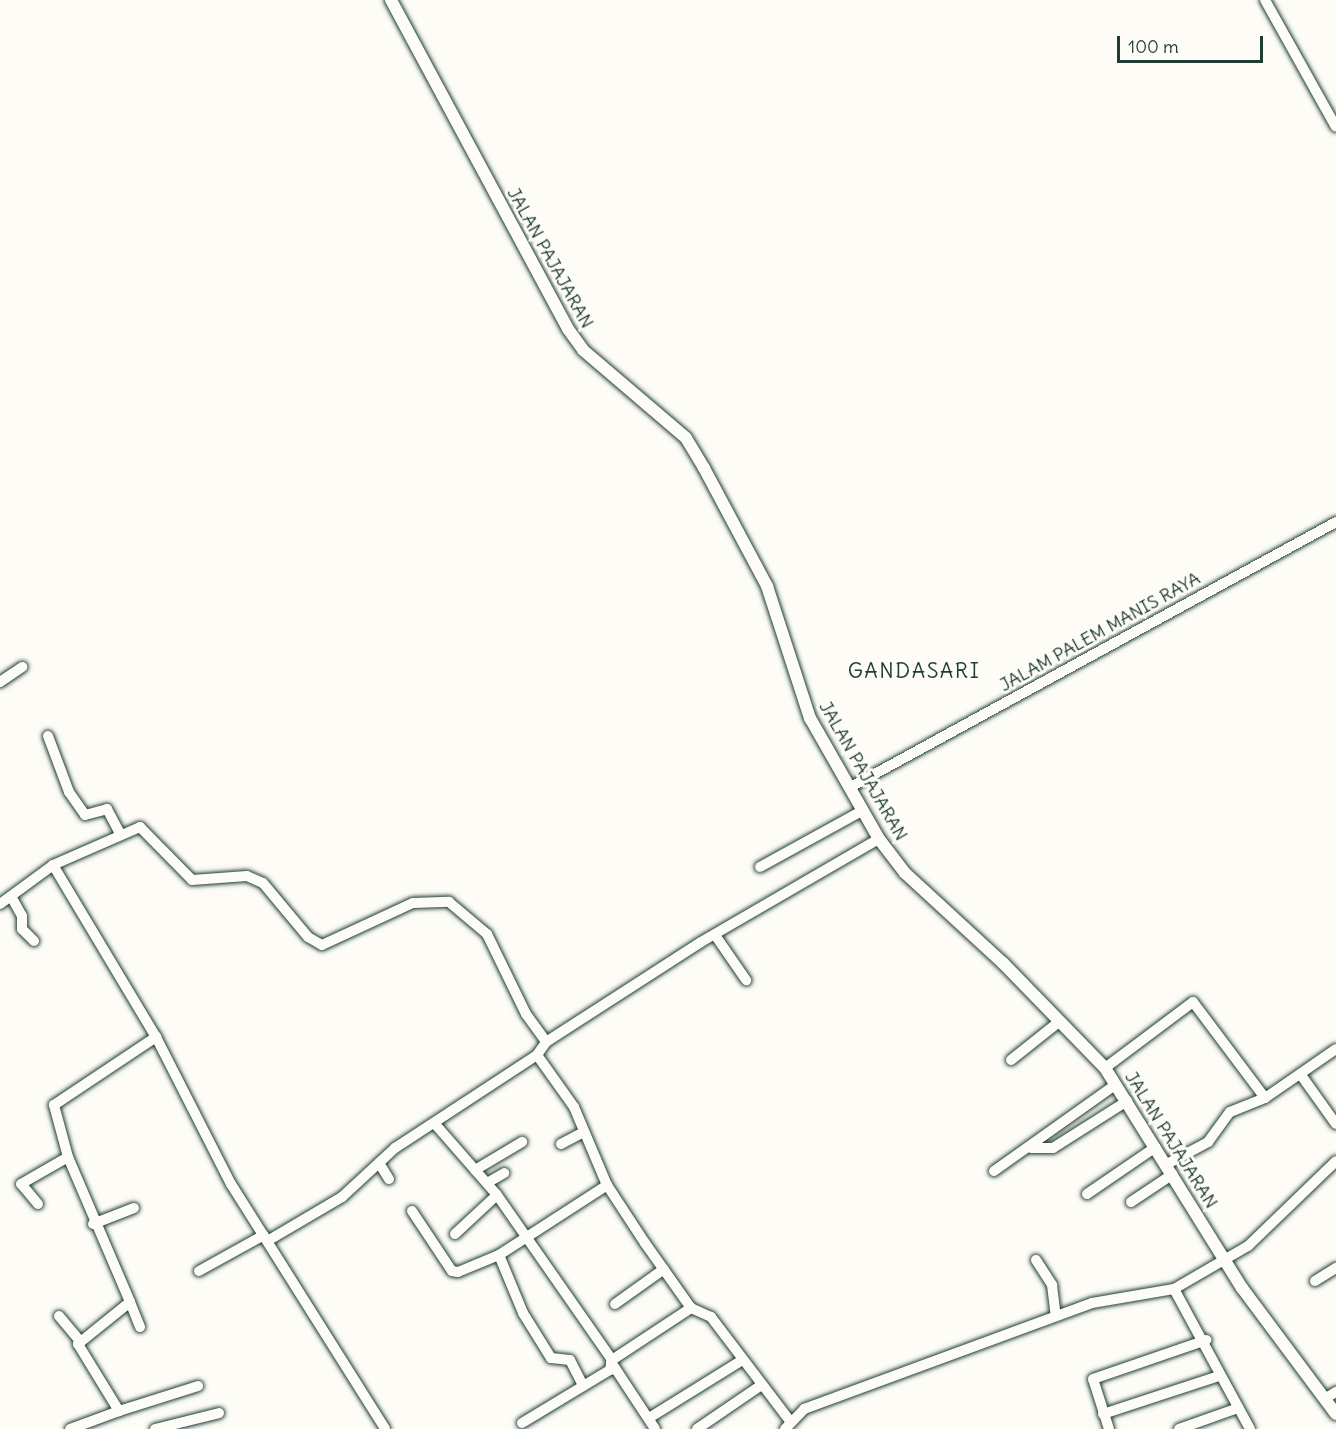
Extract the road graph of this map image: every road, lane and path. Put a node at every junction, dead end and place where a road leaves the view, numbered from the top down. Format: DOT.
graph roads {
  1 [pos="391,0"];
  2 [pos="1265,0"];
  3 [pos="1336,127"];
  4 [pos="1336,522"];
  5 [pos="22,667"];
  6 [pos="1,678"];
  7 [pos="48,736"];
  8 [pos="849,788"];
  9 [pos="862,810"];
  10 [pos="120,833"];
  11 [pos="879,839"];
  12 [pos="53,865"];
  13 [pos="760,867"];
  14 [pos="12,898"];
  15 [pos="0,904"];
  16 [pos="715,935"];
  17 [pos="34,941"];
  18 [pos="746,980"];
  19 [pos="1060,1021"];
  20 [pos="156,1037"];
  21 [pos="546,1042"];
  22 [pos="1336,1049"];
  23 [pos="537,1055"];
  24 [pos="1011,1060"];
  25 [pos="1105,1068"];
  26 [pos="1301,1075"];
  27 [pos="1115,1084"];
  28 [pos="1266,1098"];
  29 [pos="1126,1101"];
  30 [pos="435,1124"];
  31 [pos="1336,1124"];
  32 [pos="584,1132"];
  33 [pos="522,1142"];
  34 [pos="561,1144"];
  35 [pos="1156,1147"];
  36 [pos="1031,1148"];
  37 [pos="68,1157"];
  38 [pos="1336,1161"];
  39 [pos="379,1163"];
  40 [pos="1170,1169"];
  41 [pos="475,1170"];
  42 [pos="994,1171"];
  43 [pos="504,1173"];
  44 [pos="389,1179"];
  45 [pos="487,1183"];
  46 [pos="607,1185"];
  47 [pos="497,1194"];
  48 [pos="1087,1194"];
  49 [pos="1131,1202"];
  50 [pos="38,1204"];
  51 [pos="134,1208"];
  52 [pos="412,1211"];
  53 [pos="93,1224"];
  54 [pos="455,1234"];
  55 [pos="267,1238"];
  56 [pos="529,1238"];
  57 [pos="499,1255"];
  58 [pos="1036,1260"];
  59 [pos="1226,1263"];
  60 [pos="1336,1268"];
  61 [pos="664,1269"];
  62 [pos="199,1271"];
  63 [pos="1315,1281"];
  64 [pos="1174,1289"];
  65 [pos="130,1302"];
  66 [pos="615,1304"];
  67 [pos="691,1308"];
  68 [pos="59,1316"];
  69 [pos="1056,1316"];
  70 [pos="140,1327"];
  71 [pos="79,1340"];
  72 [pos="1206,1340"];
  73 [pos="611,1361"];
  74 [pos="741,1361"];
  75 [pos="1220,1376"];
  76 [pos="198,1386"];
  77 [pos="583,1386"];
  78 [pos="760,1386"];
  79 [pos="1331,1395"];
  80 [pos="1238,1408"];
  81 [pos="119,1411"];
  82 [pos="219,1413"];
  83 [pos="1103,1414"];
  84 [pos="1336,1414"];
  85 [pos="649,1418"];
  86 [pos="522,1423"];
  87 [pos="788,1425"];
  88 [pos="70,1429"];
  89 [pos="155,1429"];
  90 [pos="385,1429"];
  91 [pos="655,1429"];
  92 [pos="697,1429"];
  93 [pos="1109,1429"];
  94 [pos="1179,1429"];
  95 [pos="1250,1429"];
  1 -- 8 [label="main road, JALAN PAJAJARAN"];
  2 -- 3 [label="street"];
  4 -- 8 [label="street, JALAM PALEM MANIS RAYA"];
  5 -- 6 [label="street"];
  7 -- 10 [label="street"];
  8 -- 9 [label="main road, JALAN PAJAJARAN"];
  9 -- 11 [label="main road, JALAN PAJAJARAN"];
  9 -- 13 [label="street"];
  10 -- 12 [label="street"];
  10 -- 21 [label="street"];
  11 -- 16 [label="street"];
  11 -- 19 [label="main road, JALAN PAJAJARAN"];
  12 -- 14 [label="street"];
  12 -- 20 [label="street"];
  14 -- 15 [label="street"];
  14 -- 17 [label="street"];
  16 -- 18 [label="street"];
  16 -- 21 [label="street"];
  19 -- 24 [label="street"];
  19 -- 25 [label="main road, JALAN PAJAJARAN"];
  20 -- 37 [label="street"];
  20 -- 55 [label="street"];
  21 -- 23 [label="street"];
  22 -- 26 [label="street"];
  23 -- 30 [label="street"];
  23 -- 32 [label="street"];
  25 -- 27 [label="main road, JALAN PAJAJARAN"];
  25 -- 28 [label="street"];
  26 -- 28 [label="street"];
  26 -- 31 [label="street"];
  27 -- 29 [label="main road, JALAN PAJAJARAN"];
  27 -- 36 [label="street"];
  28 -- 40 [label="street"];
  29 -- 35 [label="main road, JALAN PAJAJARAN"];
  29 -- 36 [label="street"];
  30 -- 39 [label="street"];
  30 -- 41 [label="street"];
  32 -- 34 [label="street"];
  32 -- 46 [label="street"];
  33 -- 41 [label="street"];
  35 -- 40 [label="main road, JALAN PAJAJARAN"];
  35 -- 48 [label="street"];
  36 -- 42 [label="street"];
  37 -- 50 [label="street"];
  37 -- 53 [label="street"];
  38 -- 59 [label="street"];
  39 -- 44 [label="street"];
  39 -- 55 [label="street"];
  40 -- 49 [label="street"];
  40 -- 59 [label="main road, JALAN PAJAJARAN"];
  41 -- 45 [label="street"];
  43 -- 45 [label="street"];
  45 -- 47 [label="street"];
  46 -- 56 [label="street"];
  46 -- 61 [label="street"];
  47 -- 54 [label="street"];
  47 -- 56 [label="street"];
  51 -- 53 [label="street"];
  52 -- 57 [label="street"];
  53 -- 65 [label="street"];
  55 -- 62 [label="street"];
  55 -- 90 [label="street"];
  56 -- 57 [label="street"];
  56 -- 73 [label="street"];
  57 -- 77 [label="street"];
  58 -- 69 [label="street"];
  59 -- 64 [label="street"];
  59 -- 79 [label="main road, JALAN PAJAJARAN"];
  60 -- 63 [label="street"];
  61 -- 66 [label="street"];
  61 -- 67 [label="street"];
  64 -- 69 [label="street"];
  64 -- 72 [label="street"];
  65 -- 70 [label="street"];
  65 -- 71 [label="street"];
  67 -- 73 [label="street"];
  67 -- 74 [label="street"];
  68 -- 71 [label="street"];
  69 -- 87 [label="street"];
  71 -- 81 [label="street"];
  72 -- 75 [label="street"];
  72 -- 83 [label="street"];
  73 -- 77 [label="street"];
  73 -- 85 [label="street"];
  74 -- 78 [label="street"];
  74 -- 85 [label="street"];
  75 -- 80 [label="street"];
  75 -- 83 [label="street"];
  76 -- 81 [label="street"];
  77 -- 86 [label="street"];
  78 -- 87 [label="street"];
  78 -- 92 [label="street"];
  79 -- 84 [label="main road, JALAN PAJAJARAN"];
  80 -- 94 [label="street"];
  80 -- 95 [label="street"];
  81 -- 88 [label="street"];
  82 -- 89 [label="street"];
  83 -- 93 [label="street"];
  85 -- 91 [label="street"];
}
